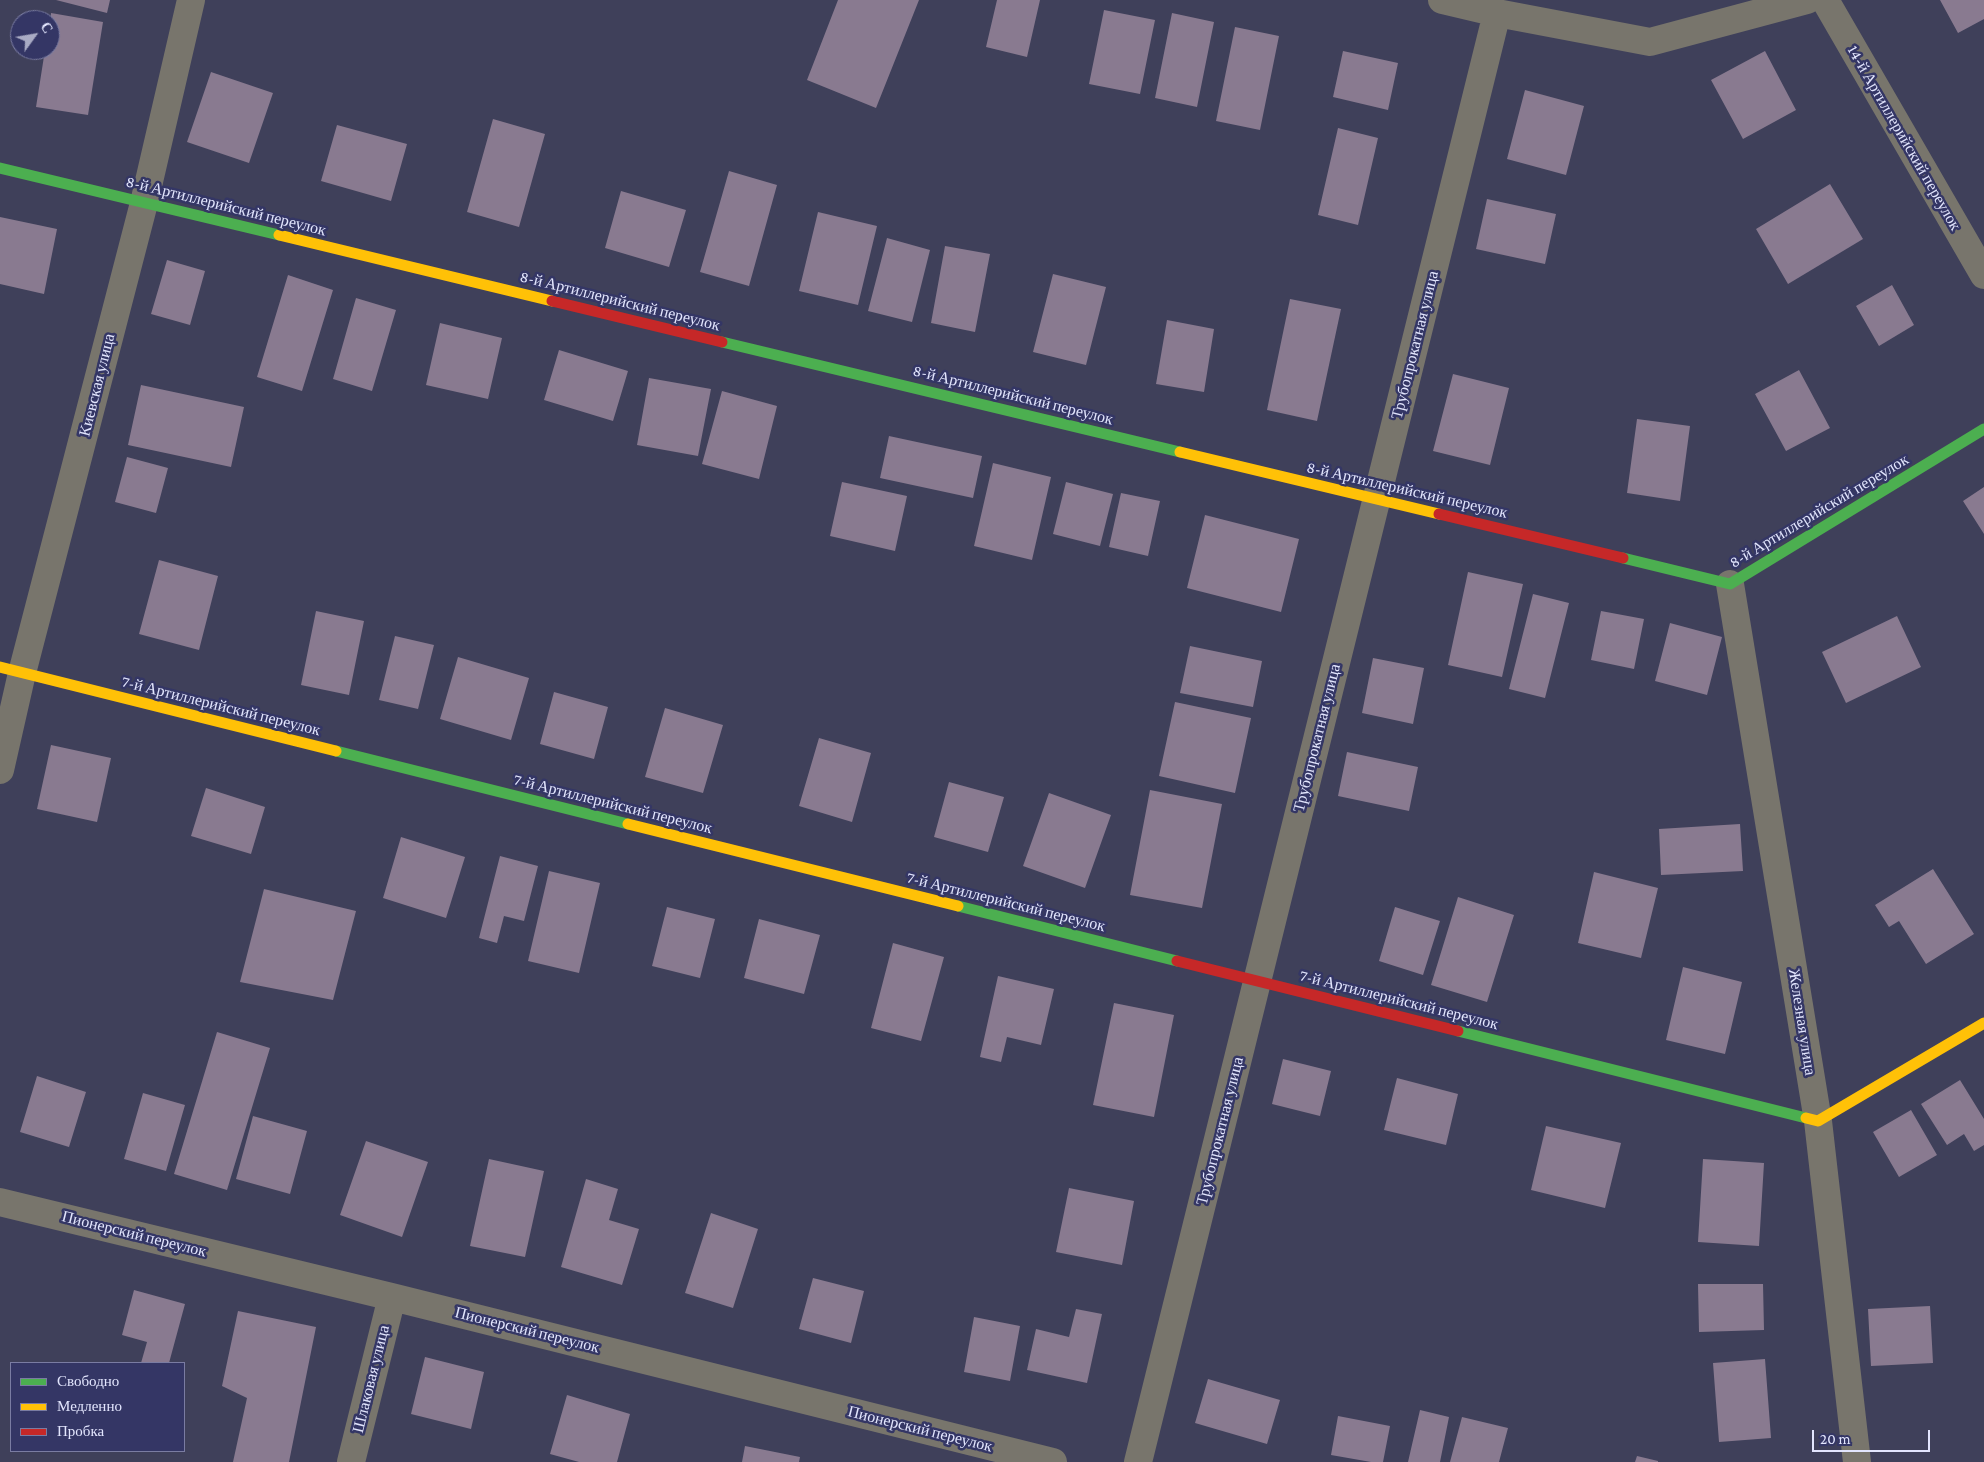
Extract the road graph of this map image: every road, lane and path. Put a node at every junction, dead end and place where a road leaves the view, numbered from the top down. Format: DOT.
graph roads {
  1 [pos="190,0"];
  2 [pos="1442,0"];
  3 [pos="1806,0"];
  4 [pos="1824,0"];
  5 [pos="1497,13"];
  6 [pos="0,168"];
  7 [pos="144,203"];
  8 [pos="1984,275"];
  9 [pos="1984,429"];
  10 [pos="1376,499"];
  11 [pos="1730,584"];
  12 [pos="11,670"];
  13 [pos="0,770"];
  14 [pos="1257,981"];
  15 [pos="1984,1023"];
  16 [pos="1818,1121"];
  17 [pos="0,1202"];
  18 [pos="392,1297"];
  19 [pos="350,1462"];
  20 [pos="1053,1462"];
  21 [pos="1138,1462"];
  22 [pos="1857,1462"];
  1 -- 7 [label="street, Киевская улица"];
  2 -- 5 [label="street"];
  3 -- 5 [label="street"];
  4 -- 8 [label="street, 14-й Артиллерийский переулок"];
  5 -- 10 [label="street, Трубопрокатная улица"];
  6 -- 7 [label="street, 8-й Артиллерийский переулок"];
  7 -- 10 [label="street, 8-й Артиллерийский переулок"];
  7 -- 12 [label="street, Киевская улица"];
  9 -- 11 [label="street, 8-й Артиллерийский переулок"];
  10 -- 11 [label="street, 8-й Артиллерийский переулок"];
  10 -- 14 [label="street, Трубопрокатная улица"];
  11 -- 16 [label="street, Железная улица"];
  12 -- 13 [label="street, Киевская улица"];
  12 -- 14 [label="street, 7-й Артиллерийский переулок"];
  14 -- 16 [label="street, 7-й Артиллерийский переулок"];
  14 -- 21 [label="street, Трубопрокатная улица"];
  15 -- 16 [label="street"];
  16 -- 22 [label="street, Железная улица"];
  17 -- 18 [label="street, Пионерский переулок"];
  18 -- 19 [label="street, Шлаковая улица"];
  18 -- 20 [label="street, Пионерский переулок"];
}
